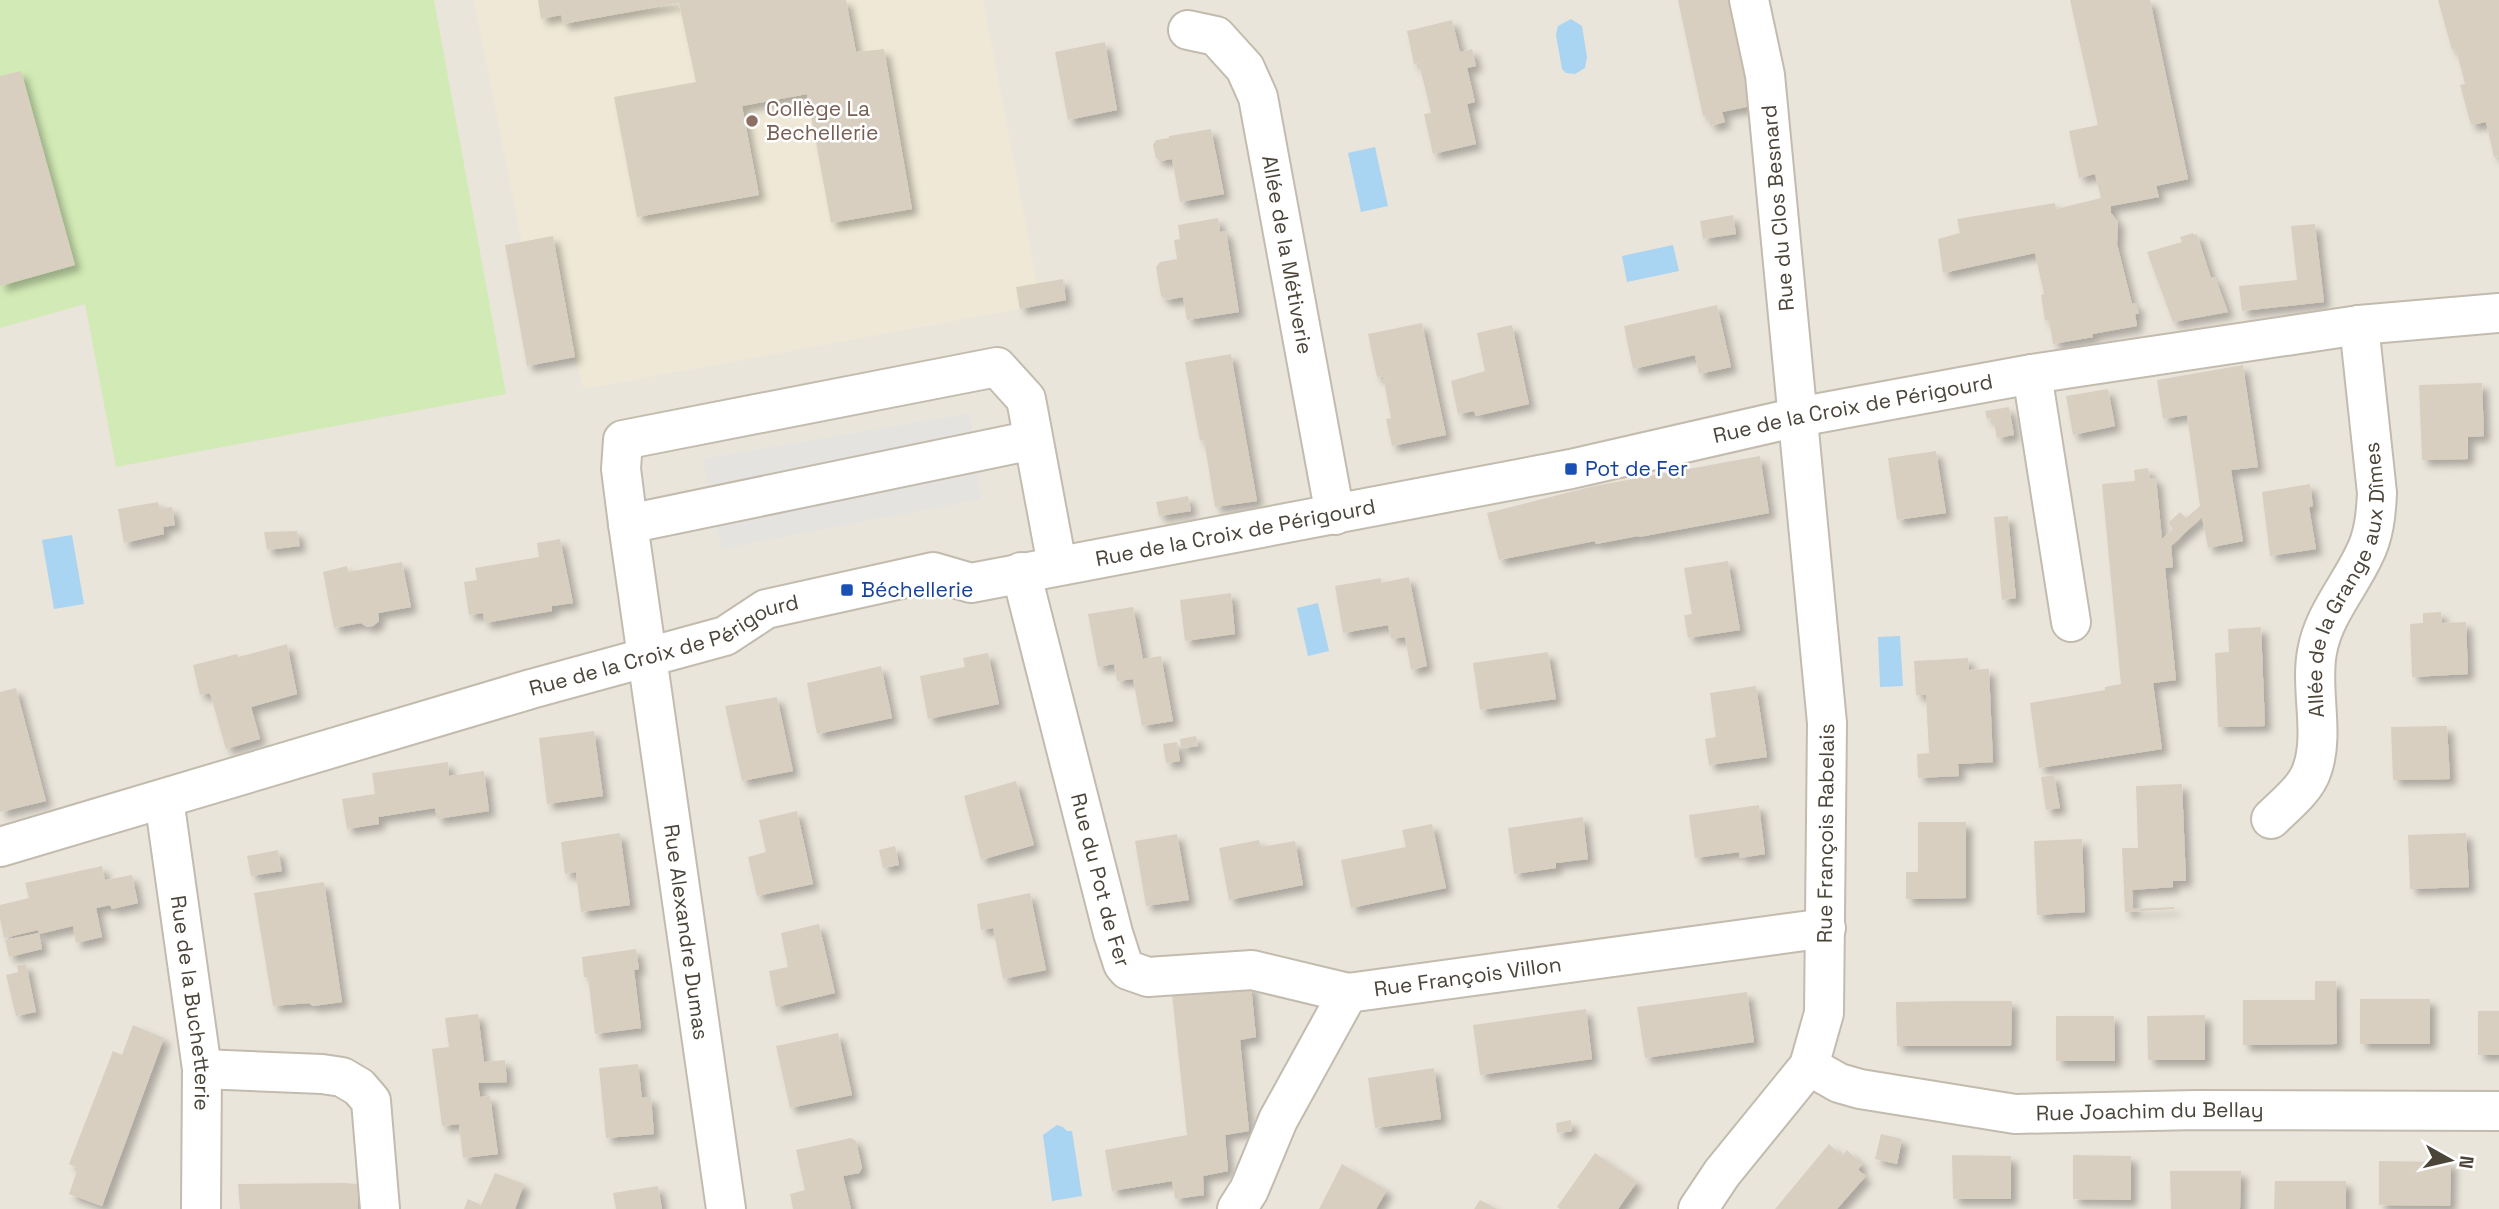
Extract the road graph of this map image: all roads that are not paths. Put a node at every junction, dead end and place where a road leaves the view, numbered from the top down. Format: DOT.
graph roads {
  1 [pos="1749,0"];
  2 [pos="1188,30"];
  3 [pos="2499,313"];
  4 [pos="2359,325"];
  5 [pos="2032,374"];
  6 [pos="1798,417"];
  7 [pos="1033,440"];
  8 [pos="1335,515"];
  9 [pos="628,524"];
  10 [pos="1039,568"];
  11 [pos="2071,622"];
  12 [pos="646,656"];
  13 [pos="164,799"];
  14 [pos="2271,819"];
  15 [pos="0,847"];
  16 [pos="1826,928"];
  17 [pos="1348,993"];
  18 [pos="1809,1066"];
  19 [pos="202,1069"];
  20 [pos="2499,1111"];
  21 [pos="201,1209"];
  22 [pos="380,1209"];
  23 [pos="726,1209"];
  24 [pos="1237,1209"];
  25 [pos="1698,1209"];
  1 -- 6 [label="street, Rue du Clos Besnard"];
  2 -- 8 [label="street, Allée de la Métiverie"];
  3 -- 4 [label="street, Rue de la Croix de Périgourd"];
  4 -- 5 [label="street, Rue de la Croix de Périgourd"];
  4 -- 14 [label="street, Allée de la Grange aux Dîmes"];
  5 -- 6 [label="street, Rue de la Croix de Périgourd"];
  5 -- 11 [label="street"];
  6 -- 8 [label="street, Rue de la Croix de Périgourd"];
  6 -- 16 [label="street, Rue François Rabelais"];
  7 -- 9 [label="street"];
  7 -- 9 [label="street, Rue du Pot de Fer"];
  7 -- 10 [label="street, Rue du Pot de Fer"];
  8 -- 10 [label="street, Rue de la Croix de Périgourd"];
  9 -- 12 [label="street, Rue Alexandre Dumas"];
  10 -- 12 [label="street, Rue de la Croix de Périgourd"];
  10 -- 17 [label="street, Rue du Pot de Fer"];
  12 -- 13 [label="street, Rue de la Croix de Périgourd"];
  12 -- 23 [label="street, Rue Alexandre Dumas"];
  13 -- 15 [label="street, Rue de la Croix de Périgourd"];
  13 -- 19 [label="street, Rue de la Buchetterie"];
  16 -- 17 [label="street, Rue François Villon"];
  16 -- 18 [label="street, Rue François Rabelais"];
  17 -- 24 [label="street, Rue François Villon"];
  18 -- 20 [label="street, Rue Joachim du Bellay"];
  18 -- 25 [label="street, Rue François Rabelais"];
  19 -- 21 [label="street, Rue de la Buchetterie"];
  19 -- 22 [label="street"];
}
